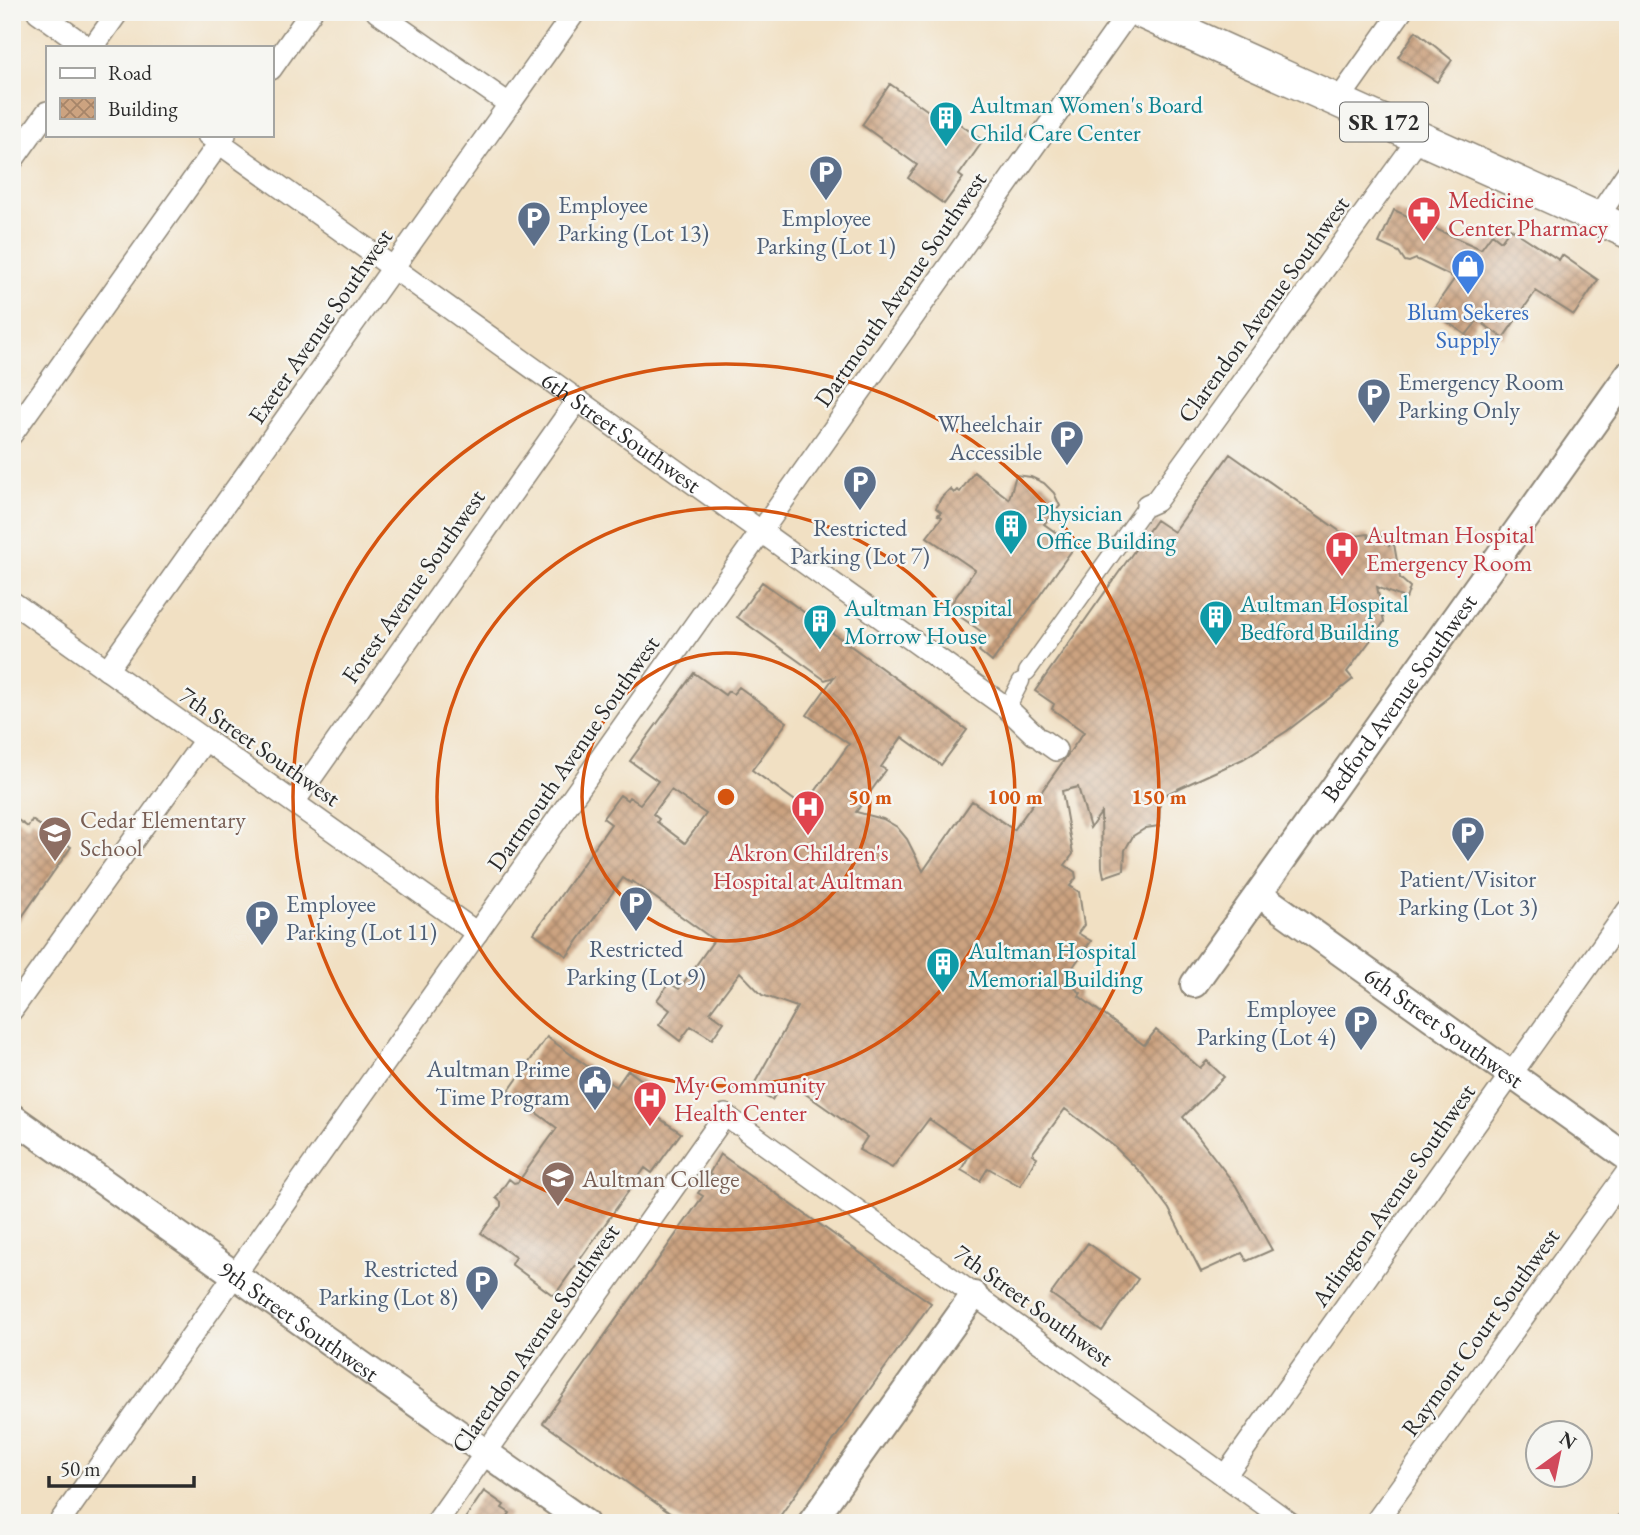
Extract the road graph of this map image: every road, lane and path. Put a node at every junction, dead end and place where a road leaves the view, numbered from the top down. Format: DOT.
graph roads {
  1 [pos="38,12"];
  2 [pos="118,12"];
  3 [pos="311,12"];
  4 [pos="377,12"];
  5 [pos="575,12"];
  6 [pos="1129,12"];
  7 [pos="1141,12"];
  8 [pos="1401,12"];
  9 [pos="86,46"];
  10 [pos="94,46"];
  11 [pos="273,66"];
  12 [pos="1338,101"];
  13 [pos="509,104"];
  14 [pos="46,113"];
  15 [pos="217,137"];
  16 [pos="1419,138"];
  17 [pos="12,161"];
  18 [pos="1628,172"];
  19 [pos="1597,218"];
  20 [pos="1628,232"];
  21 [pos="393,268"];
  22 [pos="1628,375"];
  23 [pos="578,401"];
  24 [pos="12,434"];
  25 [pos="1147,505"];
  26 [pos="761,531"];
  27 [pos="12,602"];
  28 [pos="107,670"];
  29 [pos="1007,708"];
  30 [pos="205,740"];
  31 [pos="1044,741"];
  32 [pos="294,802"];
  33 [pos="1259,894"];
  34 [pos="1628,909"];
  35 [pos="477,933"];
  36 [pos="1194,984"];
  37 [pos="12,1010"];
  38 [pos="1511,1074"];
  39 [pos="12,1116"];
  40 [pos="736,1123"];
  41 [pos="1628,1158"];
  42 [pos="1628,1171"];
  43 [pos="236,1275"];
  44 [pos="974,1295"];
  45 [pos="486,1452"];
  46 [pos="1225,1476"];
  47 [pos="1279,1520"];
  48 [pos="59,1523"];
  49 [pos="436,1523"];
  50 [pos="585,1523"];
  51 [pos="811,1523"];
  52 [pos="1375,1523"];
  1 -- 9 [label="street"];
  2 -- 10 [label="street"];
  3 -- 11 [label="street"];
  4 -- 13 [label="street"];
  5 -- 13 [label="street, Exeter Avenue Southwest"];
  6 -- 26 [label="street, Dartmouth Avenue Southwest"];
  7 -- 12 [label="main road, SR 172"];
  8 -- 12 [label="street"];
  12 -- 16 [label="main road, SR 172"];
  13 -- 21 [label="street, Exeter Avenue Southwest"];
  14 -- 17 [label="street"];
  15 -- 21 [label="street, 6th Street Southwest"];
  15 -- 24 [label="street"];
  16 -- 19 [label="main road, SR 172"];
  16 -- 25 [label="street, Clarendon Avenue Southwest"];
  18 -- 19 [label="street"];
  19 -- 20 [label="main road, SR 172"];
  21 -- 23 [label="street, 6th Street Southwest"];
  21 -- 28 [label="street, Exeter Avenue Southwest"];
  22 -- 33 [label="street, Bedford Avenue Southwest"];
  23 -- 26 [label="street, 6th Street Southwest"];
  23 -- 32 [label="street, Forest Avenue Southwest"];
  25 -- 29 [label="street"];
  26 -- 29 [label="street, 6th Street Southwest"];
  26 -- 35 [label="street, Dartmouth Avenue Southwest"];
  27 -- 28 [label="street, 7th Street Southwest"];
  28 -- 30 [label="street, 7th Street Southwest"];
  29 -- 31 [label="street, 6th Street Southwest"];
  30 -- 32 [label="street, 7th Street Southwest"];
  30 -- 37 [label="street"];
  32 -- 35 [label="street, 7th Street Southwest"];
  33 -- 36 [label="street, Bedford Avenue Southwest"];
  33 -- 38 [label="street, 6th Street Southwest"];
  34 -- 38 [label="street, Arlington Avenue Southwest"];
  35 -- 43 [label="street, Dartmouth Avenue Southwest"];
  38 -- 41 [label="street, 6th Street Southwest"];
  38 -- 46 [label="street, Arlington Avenue Southwest"];
  39 -- 43 [label="street, 9th Street Southwest"];
  40 -- 44 [label="street, 7th Street Southwest"];
  40 -- 45 [label="street, Clarendon Avenue Southwest"];
  42 -- 52 [label="street, Raymont Court Southwest"];
  43 -- 45 [label="street, 9th Street Southwest"];
  43 -- 48 [label="street, Dartmouth Avenue Southwest"];
  44 -- 46 [label="street, 7th Street Southwest"];
  44 -- 51 [label="street"];
  45 -- 49 [label="street, Clarendon Avenue Southwest"];
  45 -- 50 [label="street, 9th Street Southwest"];
  46 -- 47 [label="street, 7th Street Southwest"];
}
